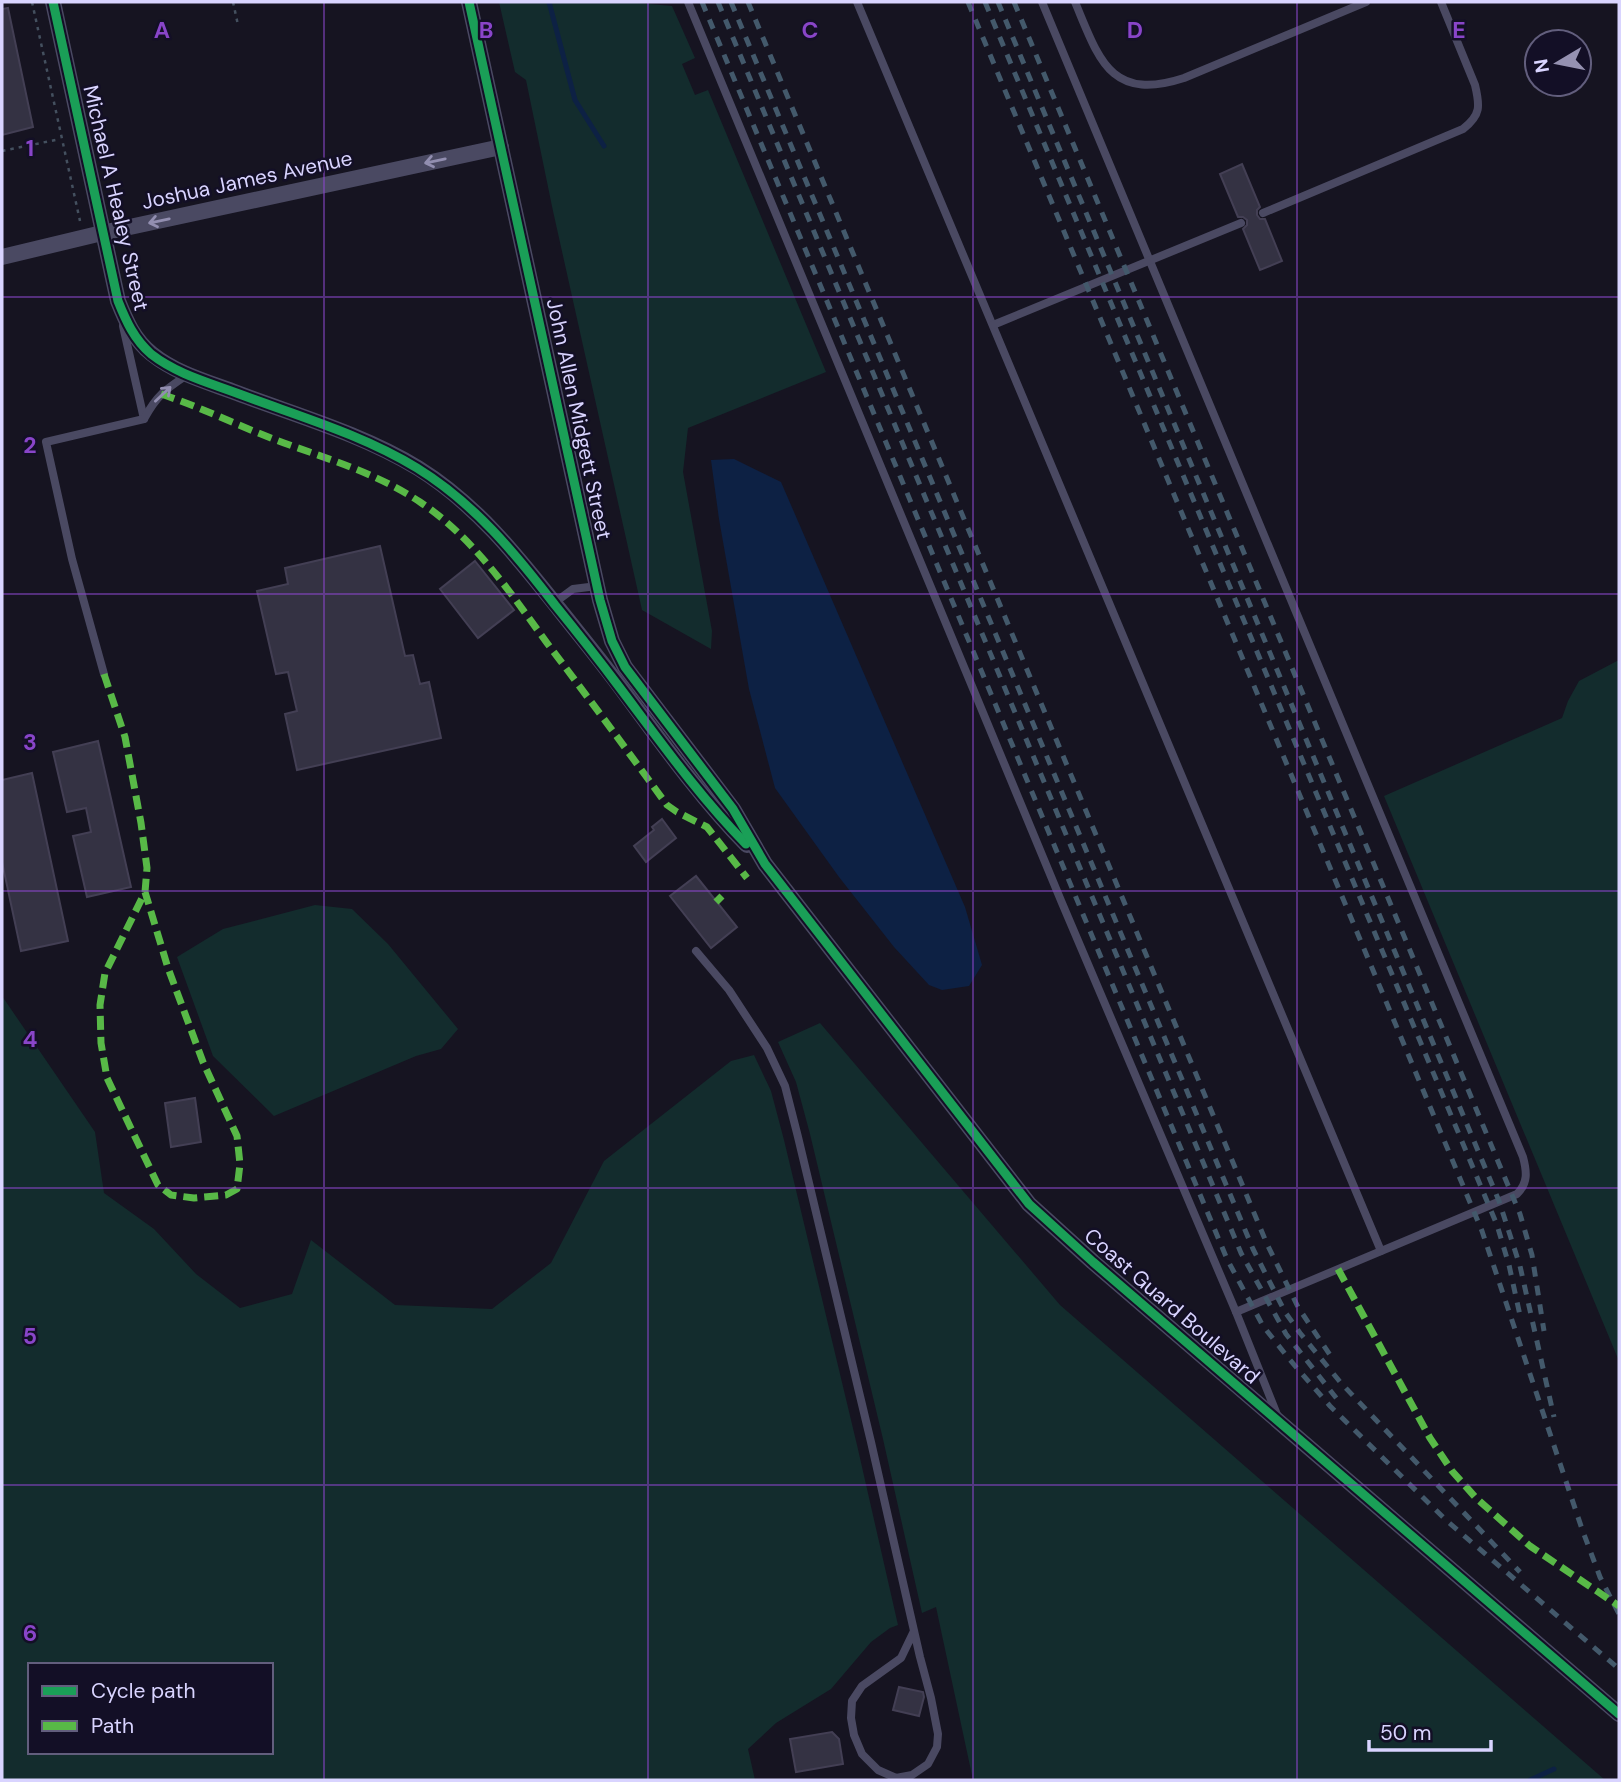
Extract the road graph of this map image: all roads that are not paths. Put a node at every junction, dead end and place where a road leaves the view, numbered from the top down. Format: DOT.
graph roads {
  1 [pos="53,2"];
  2 [pos="469,2"];
  3 [pos="688,2"];
  4 [pos="858,2"];
  5 [pos="1042,2"];
  6 [pos="1076,2"];
  7 [pos="1366,2"];
  8 [pos="1441,2"];
  9 [pos="501,147"];
  10 [pos="1262,213"];
  11 [pos="1241,222"];
  12 [pos="102,233"];
  13 [pos="2,257"];
  14 [pos="1150,260"];
  15 [pos="118,301"];
  16 [pos="993,325"];
  17 [pos="187,375"];
  18 [pos="145,419"];
  19 [pos="597,586"];
  20 [pos="554,603"];
  21 [pos="104,674"];
  22 [pos="727,813"];
  23 [pos="696,951"];
  24 [pos="1381,1251"];
  25 [pos="1236,1312"];
  26 [pos="1280,1423"];
  27 [pos="914,1631"];
  28 [pos="1619,1714"];
  1 -- 12 [label="street, Michael A Healey Street"];
  2 -- 9 [label="street, John Allen Midgett Street"];
  3 -- 25 [label="lane"];
  4 -- 16 [label="lane"];
  5 -- 14 [label="lane"];
  6 -- 7 [label="lane"];
  8 -- 10 [label="lane"];
  9 -- 12 [label="street, Joshua James Avenue, one-way"];
  9 -- 19 [label="street, John Allen Midgett Street"];
  11 -- 14 [label="lane"];
  12 -- 13 [label="street, Joshua James Avenue"];
  12 -- 15 [label="street, Michael A Healey Street"];
  14 -- 16 [label="lane"];
  14 -- 24 [label="lane"];
  15 -- 17 [label="street, Michael A Healey Street"];
  15 -- 18 [label="lane"];
  16 -- 24 [label="lane"];
  18 -- 17 [label="lane, one-way"];
  17 -- 20 [label="street, Michael A Healey Street"];
  18 -- 21 [label="lane"];
  19 -- 20 [label="lane"];
  19 -- 22 [label="street, John Allen Midgett Street"];
  20 -- 22 [label="street, Michael A Healey Street"];
  22 -- 26 [label="street, Coast Guard Boulevard"];
  23 -- 27 [label="lane"];
  24 -- 25 [label="lane"];
  25 -- 26 [label="lane"];
  26 -- 28 [label="street, Coast Guard Boulevard"];
  27 -- 27 [label="lane"];
}
